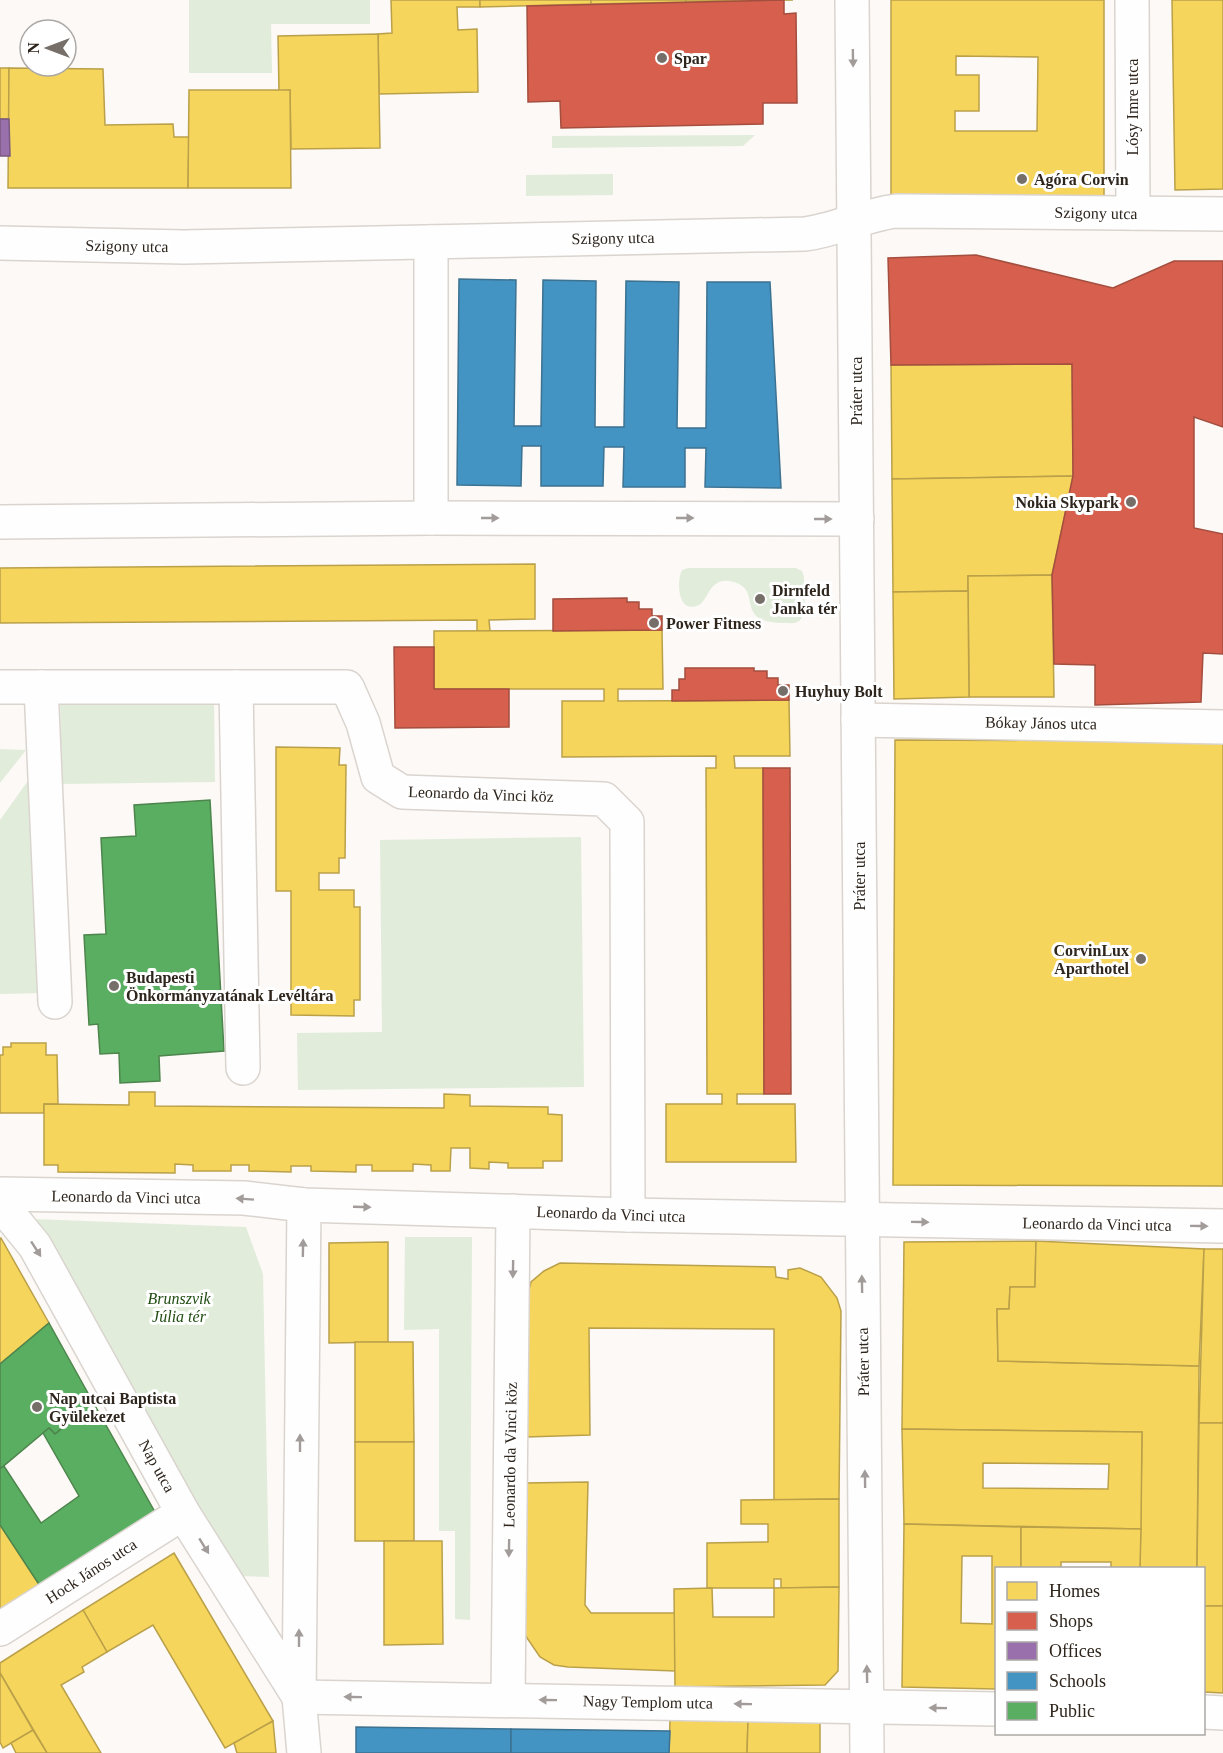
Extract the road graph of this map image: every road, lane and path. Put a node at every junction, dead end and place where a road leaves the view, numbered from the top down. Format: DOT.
graph roads {
  1 [pos="852,0"];
  2 [pos="1132,0"];
  3 [pos="1133,213"];
  4 [pos="1223,214"];
  5 [pos="855,222"];
  6 [pos="431,242"];
  7 [pos="0,243"];
  8 [pos="431,518"];
  9 [pos="857,519"];
  10 [pos="0,522"];
  11 [pos="0,687"];
  12 [pos="40,687"];
  13 [pos="236,687"];
  14 [pos="858,720"];
  15 [pos="1223,727"];
  16 [pos="55,1002"];
  17 [pos="243,1068"];
  18 [pos="0,1194"];
  19 [pos="0,1203"];
  20 [pos="304,1205"];
  21 [pos="513,1211"];
  22 [pos="628,1215"];
  23 [pos="862,1221"];
  24 [pos="1223,1226"];
  25 [pos="183,1513"];
  26 [pos="0,1629"];
  27 [pos="298,1696"];
  28 [pos="508,1699"];
  29 [pos="867,1707"];
  30 [pos="995,1709"];
  31 [pos="1205,1712"];
  32 [pos="1223,1713"];
  33 [pos="304,1753"];
  34 [pos="867,1753"];
  1 -- 5 [label="street, Práter utca, one-way"];
  2 -- 3 [label="street, Lósy Imre utca"];
  3 -- 4 [label="street, Szigony utca"];
  3 -- 5 [label="street, Szigony utca"];
  5 -- 6 [label="street, Szigony utca"];
  5 -- 9 [label="street, Práter utca"];
  6 -- 7 [label="street, Szigony utca"];
  6 -- 8 [label="street"];
  8 -- 9 [label="street, one-way"];
  8 -- 10 [label="street"];
  9 -- 14 [label="street, Práter utca"];
  11 -- 12 [label="street, Leonardo da Vinci köz"];
  12 -- 13 [label="street, Leonardo da Vinci köz"];
  12 -- 16 [label="street"];
  13 -- 17 [label="street"];
  13 -- 22 [label="street, Leonardo da Vinci köz"];
  14 -- 15 [label="street, Bókay János utca"];
  14 -- 23 [label="street, Práter utca"];
  20 -- 18 [label="street, Leonardo da Vinci utca, one-way"];
  19 -- 25 [label="street, Nap utca, one-way"];
  20 -- 21 [label="street, Leonardo da Vinci utca, one-way"];
  27 -- 20 [label="street, Nap utca, one-way"];
  21 -- 22 [label="street, Leonardo da Vinci utca"];
  21 -- 28 [label="street, Leonardo da Vinci köz, one-way"];
  22 -- 23 [label="street, Leonardo da Vinci utca"];
  23 -- 24 [label="street, Leonardo da Vinci utca, one-way"];
  29 -- 23 [label="street, Práter utca, one-way"];
  25 -- 26 [label="street, Hock János utca"];
  25 -- 27 [label="street, Nap utca, one-way"];
  28 -- 27 [label="street, Nagy Templom utca, one-way"];
  27 -- 33 [label="street, Nap utca"];
  29 -- 28 [label="street, Nagy Templom utca, one-way"];
  30 -- 29 [label="street, Nagy Templom utca, one-way"];
  29 -- 34 [label="street, Práter utca"];
  31 -- 32 [label="street"];
}
